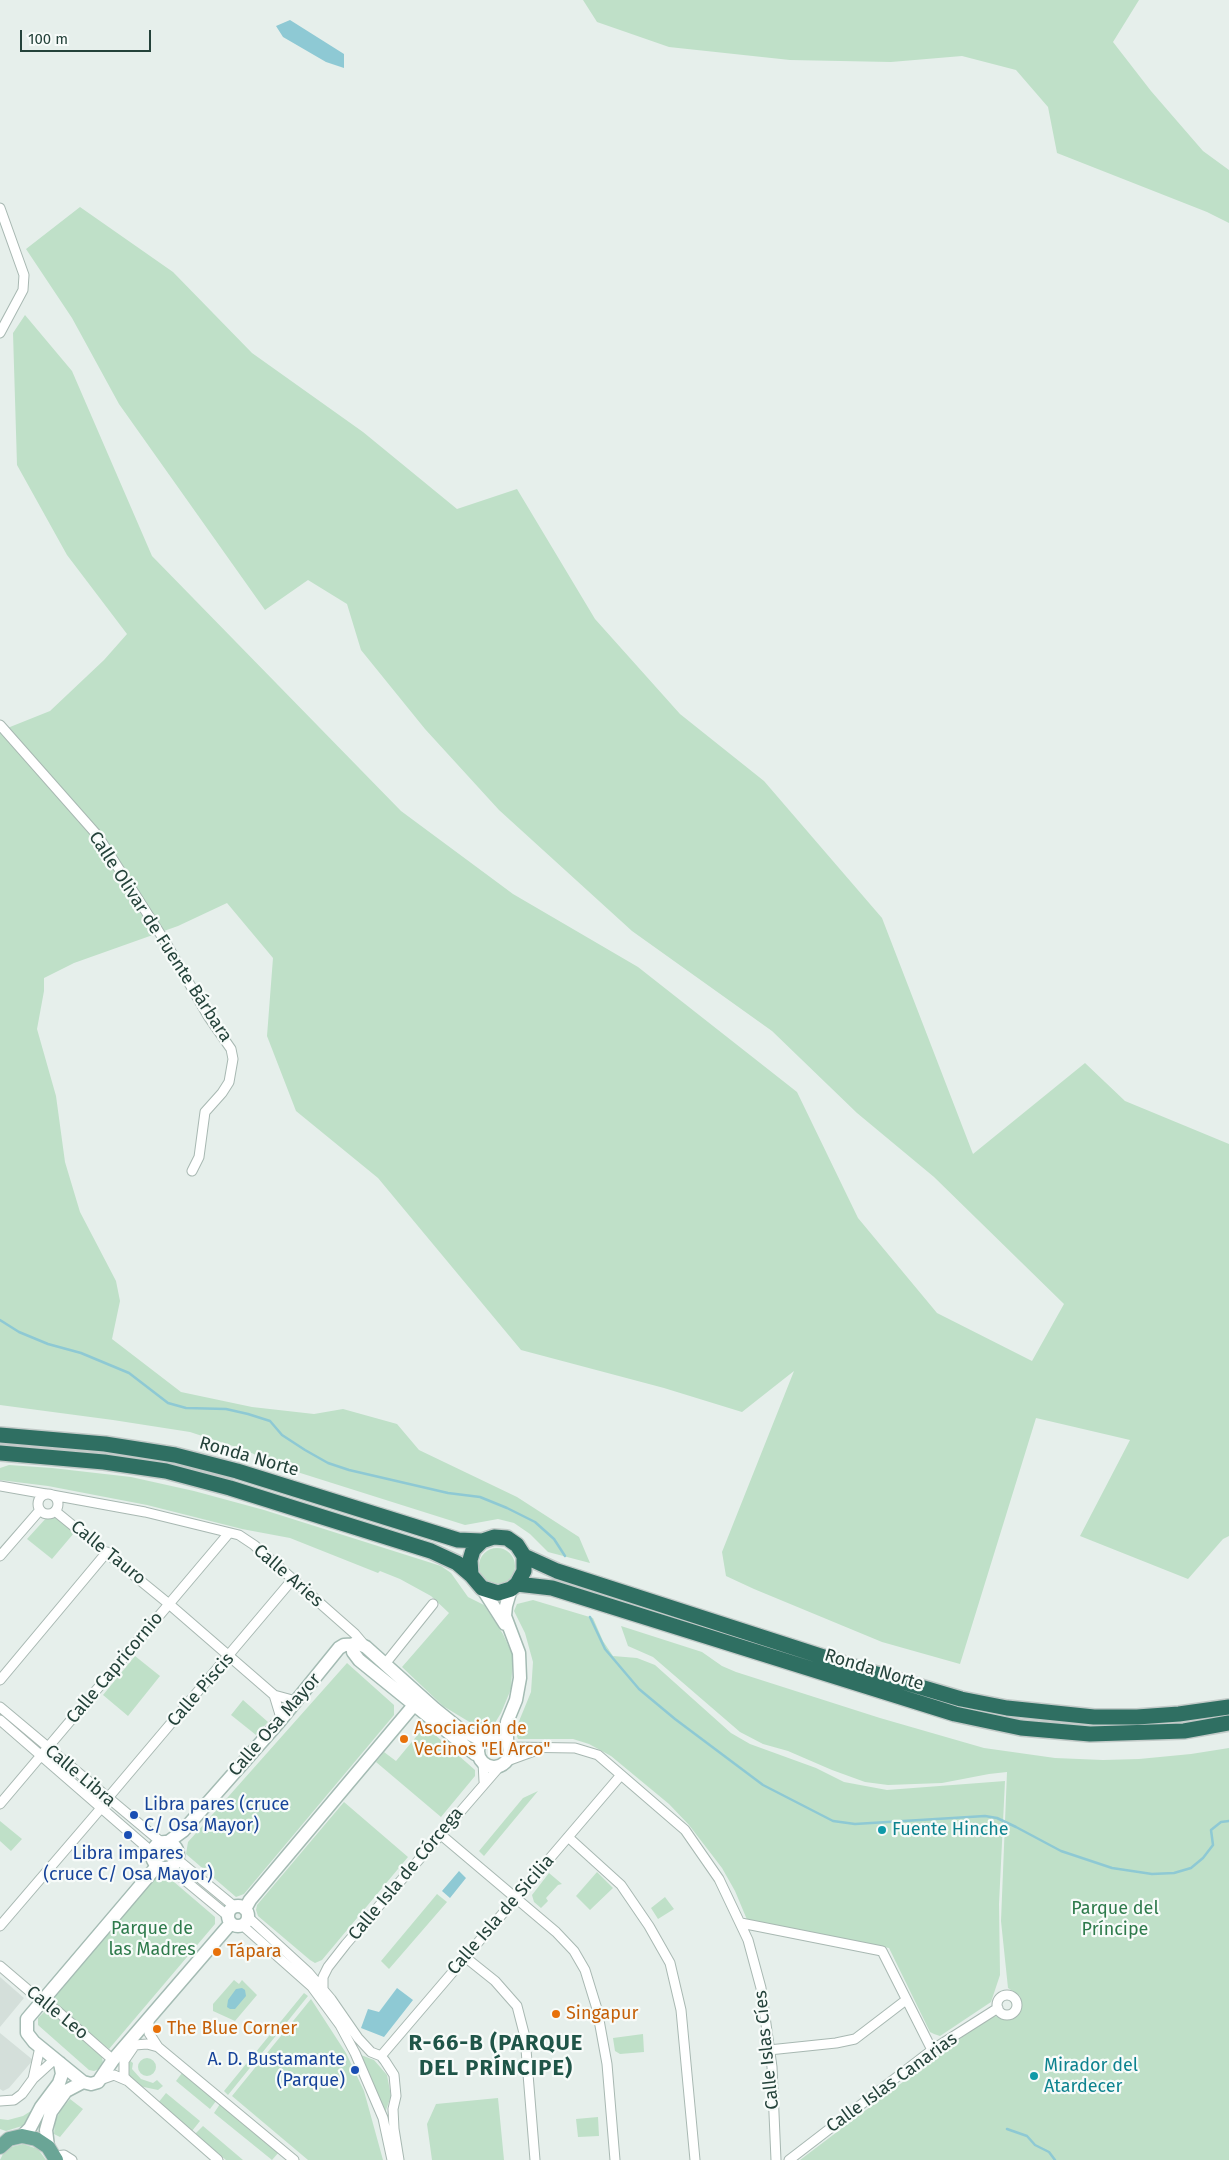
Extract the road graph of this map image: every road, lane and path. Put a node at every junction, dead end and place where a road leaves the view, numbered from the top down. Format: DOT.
graph roads {
  1 [pos="0,208"];
  2 [pos="0,333"];
  3 [pos="0,726"];
  4 [pos="192,1171"];
  5 [pos="0,1436"];
  6 [pos="0,1453"];
  7 [pos="0,1486"];
  8 [pos="49,1495"];
  9 [pos="40,1510"];
  10 [pos="55,1510"];
  11 [pos="229,1533"];
  12 [pos="482,1541"];
  13 [pos="107,1552"];
  14 [pos="0,1556"];
  15 [pos="524,1556"];
  16 [pos="471,1575"];
  17 [pos="292,1580"];
  18 [pos="514,1587"];
  19 [pos="482,1588"];
  20 [pos="169,1604"];
  21 [pos="433,1604"];
  22 [pos="510,1630"];
  23 [pos="353,1644"];
  24 [pos="366,1647"];
  25 [pos="230,1656"];
  26 [pos="385,1664"];
  27 [pos="0,1680"];
  28 [pos="274,1695"];
  29 [pos="296,1700"];
  30 [pos="417,1700"];
  31 [pos="1229,1707"];
  32 [pos="0,1708"];
  33 [pos="282,1718"];
  34 [pos="0,1720"];
  35 [pos="506,1722"];
  36 [pos="1229,1723"];
  37 [pos="487,1737"];
  38 [pos="508,1744"];
  39 [pos="545,1748"];
  40 [pos="44,1752"];
  41 [pos="481,1758"];
  42 [pos="503,1763"];
  43 [pos="621,1775"];
  44 [pos="484,1781"];
  45 [pos="107,1799"];
  46 [pos="0,1804"];
  47 [pos="102,1807"];
  48 [pos="440,1834"];
  49 [pos="568,1837"];
  50 [pos="161,1845"];
  51 [pos="169,1865"];
  52 [pos="516,1898"];
  53 [pos="238,1916"];
  54 [pos="741,1923"];
  55 [pos="0,1926"];
  56 [pos="757,1927"];
  57 [pos="748,1940"];
  58 [pos="465,1956"];
  59 [pos="0,1966"];
  60 [pos="328,1967"];
  61 [pos="308,1972"];
  62 [pos="323,1988"];
  63 [pos="906,2000"];
  64 [pos="41,2001"];
  65 [pos="998,2008"];
  66 [pos="148,2019"];
  67 [pos="40,2047"];
  68 [pos="158,2047"];
  69 [pos="769,2050"];
  70 [pos="932,2050"];
  71 [pos="355,2052"];
  72 [pos="371,2052"];
  73 [pos="381,2056"];
  74 [pos="113,2060"];
  75 [pos="58,2061"];
  76 [pos="33,2079"];
  77 [pos="128,2081"];
  78 [pos="83,2082"];
  79 [pos="98,2082"];
  80 [pos="0,2101"];
  81 [pos="393,2109"];
  82 [pos="383,2118"];
  83 [pos="8,2140"];
  84 [pos="53,2154"];
  85 [pos="72,2160"];
  86 [pos="218,2160"];
  87 [pos="294,2160"];
  88 [pos="392,2160"];
  89 [pos="399,2160"];
  90 [pos="536,2160"];
  91 [pos="615,2160"];
  92 [pos="694,2160"];
  93 [pos="776,2160"];
  94 [pos="789,2160"];
  1 -- 2 [label="street"];
  3 -- 4 [label="street, Calle Olivar de Fuente Bárbara"];
  5 -- 12 [label="highway, Ronda Norte"];
  6 -- 16 [label="highway, Ronda Norte"];
  7 -- 8 [label="street, Calle Aries"];
  8 -- 9 [label="street"];
  8 -- 10 [label="street"];
  8 -- 11 [label="street, Calle Aries"];
  9 -- 10 [label="street"];
  9 -- 14 [label="street"];
  10 -- 13 [label="street, Calle Tauro"];
  11 -- 17 [label="street, Calle Aries"];
  11 -- 20 [label="street, Calle Capricornio"];
  12 -- 15 [label="highway, Ronda Norte"];
  12 -- 16 [label="highway"];
  13 -- 20 [label="street, Calle Tauro"];
  13 -- 27 [label="street"];
  15 -- 18 [label="highway"];
  15 -- 31 [label="highway, Ronda Norte"];
  16 -- 19 [label="highway, Ronda Norte"];
  17 -- 24 [label="street, Calle Aries"];
  17 -- 25 [label="street, Calle Piscis"];
  18 -- 19 [label="highway, Ronda Norte"];
  18 -- 22 [label="main road"];
  18 -- 36 [label="highway, Ronda Norte"];
  19 -- 22 [label="main road"];
  20 -- 25 [label="street, Calle Tauro"];
  20 -- 40 [label="street, Calle Capricornio"];
  21 -- 26 [label="street"];
  22 -- 35 [label="main road"];
  23 -- 24 [label="main road"];
  23 -- 29 [label="main road, Calle Osa Mayor"];
  23 -- 30 [label="main road, Calle Aries"];
  24 -- 26 [label="main road, Calle Aries"];
  25 -- 28 [label="street, Calle Tauro"];
  25 -- 45 [label="street, Calle Piscis"];
  26 -- 30 [label="main road, Calle Aries"];
  28 -- 29 [label="street, Calle Tauro"];
  28 -- 33 [label="street, Calle Tauro"];
  29 -- 33 [label="main road, Calle Osa Mayor"];
  30 -- 37 [label="main road, Calle Aries"];
  30 -- 41 [label="main road, Calle Aries"];
  30 -- 53 [label="main road"];
  32 -- 40 [label="street, Calle Libra"];
  33 -- 50 [label="main road, Calle Osa Mayor"];
  34 -- 40 [label="street, Calle Libra"];
  35 -- 37 [label="main road"];
  35 -- 38 [label="main road"];
  37 -- 38 [label="main road"];
  37 -- 41 [label="main road"];
  38 -- 39 [label="street, Calle Islas Cíes"];
  38 -- 42 [label="main road"];
  39 -- 42 [label="street, Calle Islas Cíes"];
  39 -- 43 [label="street, Calle Islas Cíes"];
  40 -- 45 [label="street, Calle Libra"];
  40 -- 46 [label="street, Calle Capricornio"];
  40 -- 47 [label="street, Calle Libra"];
  41 -- 42 [label="main road"];
  41 -- 44 [label="street"];
  42 -- 44 [label="street, Calle Isla de Córcega"];
  43 -- 49 [label="street, Calle Isla de Sicilia"];
  43 -- 54 [label="street, Calle Islas Cíes"];
  44 -- 48 [label="street, Calle Isla de Córcega"];
  45 -- 50 [label="street, Calle Libra"];
  47 -- 50 [label="street, Calle Libra"];
  47 -- 55 [label="street"];
  48 -- 52 [label="street"];
  48 -- 60 [label="street, Calle Isla de Córcega"];
  49 -- 52 [label="street, Calle Isla de Sicilia"];
  49 -- 92 [label="street"];
  50 -- 51 [label="main road"];
  50 -- 51 [label="main road"];
  51 -- 53 [label="street"];
  51 -- 64 [label="main road"];
  52 -- 58 [label="street, Calle Isla de Sicilia"];
  52 -- 91 [label="street"];
  53 -- 61 [label="street"];
  53 -- 66 [label="main road"];
  53 -- 71 [label="street"];
  54 -- 56 [label="street"];
  54 -- 57 [label="street, Calle Islas Cíes"];
  56 -- 57 [label="street"];
  56 -- 63 [label="street"];
  57 -- 69 [label="street, Calle Islas Cíes"];
  58 -- 73 [label="street, Calle Isla de Sicilia"];
  58 -- 90 [label="street"];
  59 -- 64 [label="street, Calle Leo"];
  60 -- 61 [label="street"];
  60 -- 62 [label="street, Calle Isla de Córcega"];
  61 -- 62 [label="street"];
  62 -- 72 [label="street"];
  63 -- 69 [label="street"];
  63 -- 70 [label="street"];
  64 -- 67 [label="main road"];
  64 -- 74 [label="street, Calle Leo"];
  65 -- 70 [label="street, Calle Islas Canarias"];
  66 -- 68 [label="street"];
  66 -- 74 [label="main road"];
  67 -- 75 [label="main road"];
  67 -- 76 [label="street"];
  68 -- 77 [label="street"];
  68 -- 87 [label="street"];
  69 -- 93 [label="street, Calle Islas Cíes"];
  70 -- 94 [label="street, Calle Islas Canarias"];
  71 -- 72 [label="street"];
  71 -- 82 [label="street"];
  72 -- 73 [label="street"];
  73 -- 81 [label="street"];
  74 -- 79 [label="main road"];
  75 -- 76 [label="street"];
  75 -- 78 [label="main road"];
  75 -- 83 [label="main road"];
  76 -- 80 [label="street"];
  77 -- 79 [label="street"];
  77 -- 86 [label="street"];
  78 -- 79 [label="main road"];
  78 -- 84 [label="main road"];
  81 -- 82 [label="street"];
  81 -- 89 [label="street"];
  82 -- 88 [label="street"];
  83 -- 84 [label="main road"];
  84 -- 85 [label="street"];
}
